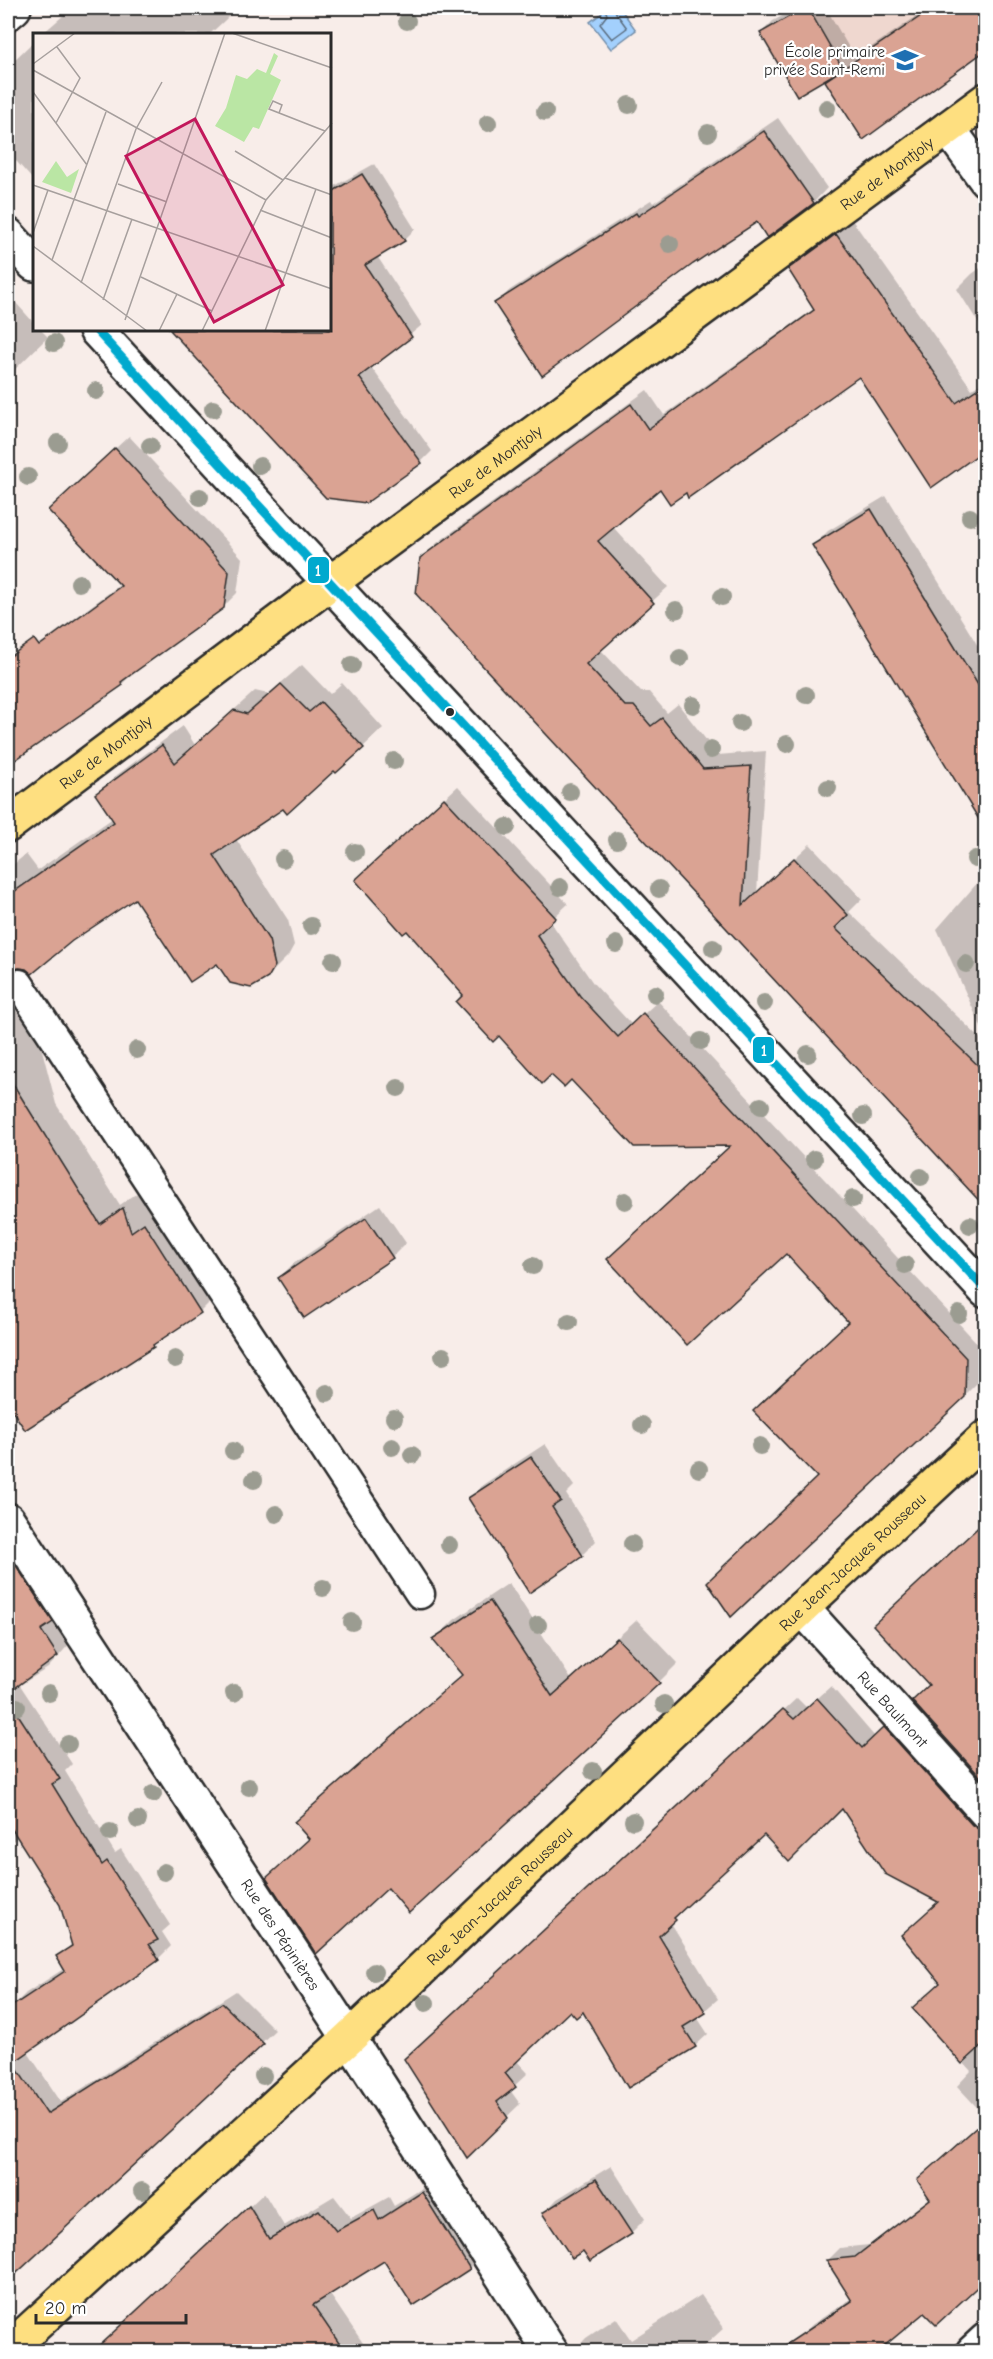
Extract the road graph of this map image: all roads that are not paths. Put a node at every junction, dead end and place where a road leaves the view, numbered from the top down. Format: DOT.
graph roads {
  1 [pos="14,8"];
  2 [pos="8,13"];
  3 [pos="986,100"];
  4 [pos="948,128"];
  5 [pos="986,180"];
  6 [pos="8,235"];
  7 [pos="33,263"];
  8 [pos="98,332"];
  9 [pos="330,583"];
  10 [pos="8,825"];
  11 [pos="19,984"];
  12 [pos="986,1291"];
  13 [pos="986,1437"];
  14 [pos="8,1520"];
  15 [pos="420,1594"];
  16 [pos="802,1608"];
  17 [pos="986,1812"];
  18 [pos="350,2038"];
  19 [pos="986,2340"];
  20 [pos="8,2350"];
  21 [pos="551,2352"];
  22 [pos="973,2352"];
  1 -- 2 [label="street"];
  3 -- 4 [label="main road, Rue de Montjoly"];
  4 -- 5 [label="street"];
  4 -- 9 [label="main road, Rue de Montjoly"];
  6 -- 7 [label="street"];
  8 -- 9 [label="street"];
  9 -- 10 [label="main road, Rue de Montjoly"];
  9 -- 12 [label="street"];
  11 -- 15 [label="lane"];
  13 -- 16 [label="main road, Rue Jean-Jacques Rousseau"];
  14 -- 18 [label="street, Rue des Pépinières"];
  16 -- 17 [label="street, Rue Baulmont"];
  16 -- 18 [label="main road, Rue Jean-Jacques Rousseau"];
  18 -- 20 [label="main road, Rue Jean-Jacques Rousseau"];
  18 -- 21 [label="street, Rue des Pépinières"];
  19 -- 22 [label="street"];
}
